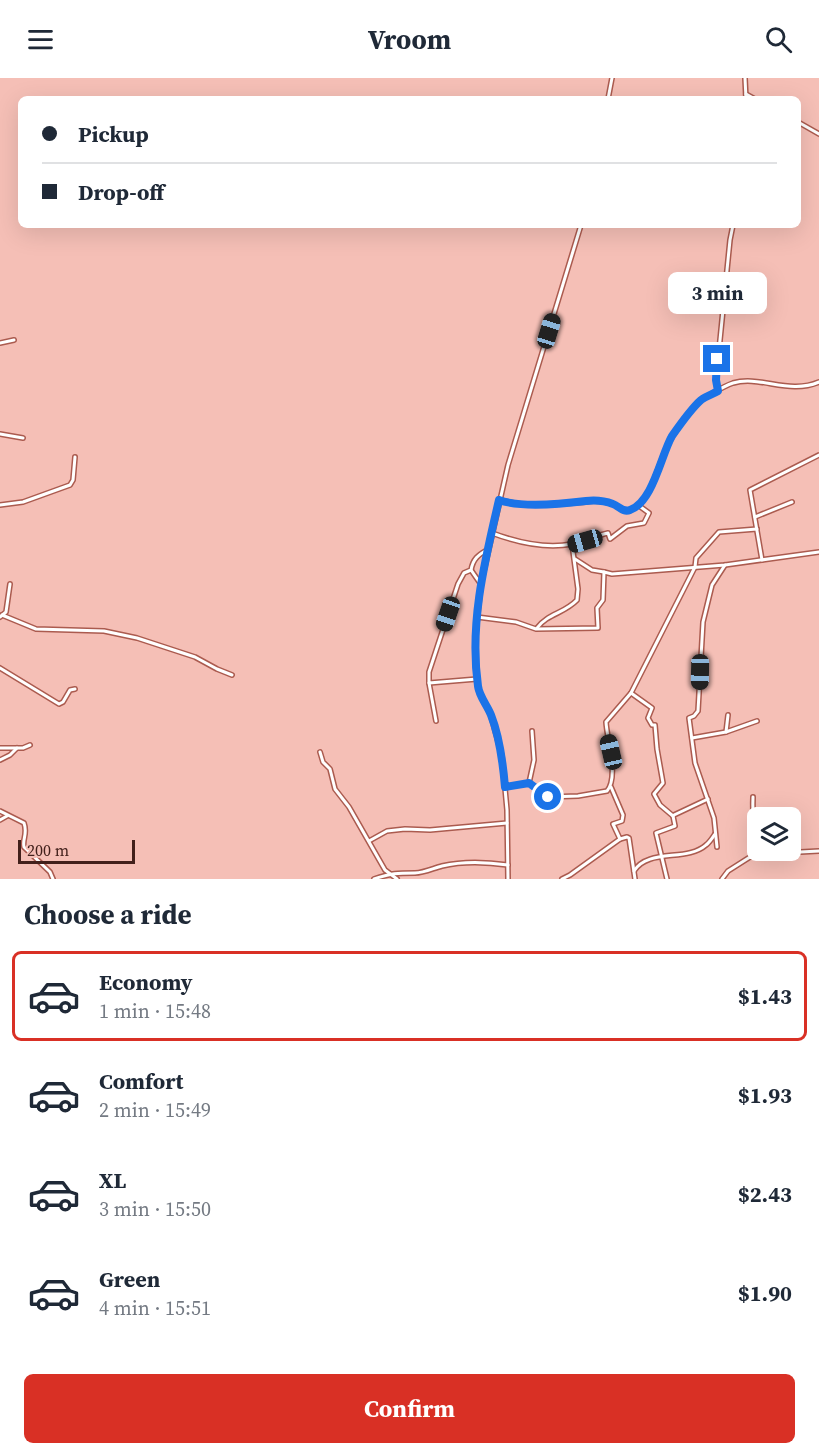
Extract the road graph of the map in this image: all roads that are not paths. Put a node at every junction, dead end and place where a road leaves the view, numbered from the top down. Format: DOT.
graph roads {
  1 [pos="612,78"];
  2 [pos="745,78"];
  3 [pos="609,96"];
  4 [pos="746,96"];
  5 [pos="801,124"];
  6 [pos="819,134"];
  7 [pos="580,228"];
  8 [pos="732,228"];
  9 [pos="14,340"];
  10 [pos="0,343"];
  11 [pos="819,382"];
  12 [pos="718,391"];
  13 [pos="0,434"];
  14 [pos="23,438"];
  15 [pos="819,456"];
  16 [pos="75,457"];
  17 [pos="499,500"];
  18 [pos="792,502"];
  19 [pos="0,505"];
  20 [pos="638,505"];
  21 [pos="755,517"];
  22 [pos="757,529"];
  23 [pos="492,533"];
  24 [pos="572,544"];
  25 [pos="487,550"];
  26 [pos="819,552"];
  27 [pos="575,559"];
  28 [pos="762,560"];
  29 [pos="725,565"];
  30 [pos="695,567"];
  31 [pos="471,570"];
  32 [pos="604,572"];
  33 [pos="10,584"];
  34 [pos="481,584"];
  35 [pos="1,616"];
  36 [pos="477,617"];
  37 [pos="536,629"];
  38 [pos="0,668"];
  39 [pos="232,675"];
  40 [pos="477,679"];
  41 [pos="429,683"];
  42 [pos="75,689"];
  43 [pos="631,693"];
  44 [pos="728,715"];
  45 [pos="436,721"];
  46 [pos="758,721"];
  47 [pos="532,731"];
  48 [pos="726,732"];
  49 [pos="692,738"];
  50 [pos="30,745"];
  51 [pos="0,748"];
  52 [pos="17,748"];
  53 [pos="320,752"];
  54 [pos="0,760"];
  55 [pos="529,783"];
  56 [pos="505,787"];
  57 [pos="610,787"];
  58 [pos="753,797"];
  59 [pos="708,799"];
  60 [pos="753,807"];
  61 [pos="0,811"];
  62 [pos="7,816"];
  63 [pos="673,816"];
  64 [pos="0,820"];
  65 [pos="507,823"];
  66 [pos="717,832"];
  67 [pos="620,839"];
  68 [pos="369,842"];
  69 [pos="717,847"];
  70 [pos="801,851"];
  71 [pos="819,851"];
  72 [pos="662,857"];
  73 [pos="747,859"];
  74 [pos="508,865"];
  75 [pos="634,871"];
  76 [pos="390,873"];
  77 [pos="53,879"];
  78 [pos="374,879"];
  79 [pos="397,879"];
  80 [pos="508,879"];
  81 [pos="562,879"];
  82 [pos="635,879"];
  83 [pos="667,879"];
  84 [pos="722,879"];
  1 -- 3 [label="street"];
  2 -- 4 [label="street"];
  5 -- 6 [label="street"];
  7 -- 17 [label="street"];
  8 -- 12 [label="street"];
  9 -- 10 [label="street"];
  11 -- 12 [label="street"];
  12 -- 20 [label="street"];
  13 -- 14 [label="street"];
  15 -- 21 [label="street"];
  16 -- 19 [label="street"];
  17 -- 20 [label="street"];
  17 -- 23 [label="street"];
  18 -- 21 [label="street"];
  20 -- 24 [label="street"];
  21 -- 22 [label="street"];
  22 -- 28 [label="street"];
  22 -- 30 [label="street"];
  23 -- 24 [label="street"];
  23 -- 25 [label="street"];
  24 -- 27 [label="street"];
  25 -- 31 [label="street"];
  25 -- 34 [label="street"];
  26 -- 28 [label="street"];
  27 -- 32 [label="street"];
  27 -- 37 [label="street"];
  28 -- 29 [label="street"];
  29 -- 30 [label="street"];
  29 -- 49 [label="street"];
  30 -- 32 [label="street"];
  30 -- 43 [label="street"];
  31 -- 34 [label="street"];
  31 -- 41 [label="street"];
  32 -- 37 [label="street"];
  33 -- 35 [label="street"];
  34 -- 36 [label="street"];
  35 -- 39 [label="street"];
  36 -- 37 [label="street"];
  36 -- 40 [label="street"];
  38 -- 42 [label="street"];
  40 -- 41 [label="street"];
  40 -- 56 [label="street"];
  41 -- 45 [label="street"];
  43 -- 57 [label="street"];
  43 -- 63 [label="street"];
  44 -- 48 [label="street"];
  46 -- 48 [label="street"];
  47 -- 55 [label="street"];
  48 -- 49 [label="street"];
  49 -- 59 [label="street"];
  50 -- 52 [label="street"];
  51 -- 52 [label="street"];
  52 -- 54 [label="street"];
  53 -- 68 [label="street"];
  55 -- 56 [label="street"];
  55 -- 57 [label="street"];
  56 -- 65 [label="street"];
  57 -- 67 [label="street"];
  58 -- 60 [label="street"];
  59 -- 63 [label="street"];
  59 -- 66 [label="street"];
  61 -- 62 [label="street"];
  62 -- 64 [label="street"];
  62 -- 77 [label="street"];
  63 -- 72 [label="street"];
  65 -- 68 [label="street"];
  65 -- 74 [label="street"];
  66 -- 69 [label="street"];
  66 -- 72 [label="street"];
  67 -- 75 [label="street"];
  67 -- 81 [label="street"];
  68 -- 76 [label="street"];
  70 -- 71 [label="street"];
  72 -- 75 [label="street"];
  72 -- 83 [label="street"];
  73 -- 84 [label="street"];
  74 -- 76 [label="street"];
  74 -- 80 [label="street"];
  75 -- 82 [label="street"];
  76 -- 78 [label="street"];
  76 -- 79 [label="street"];
}
